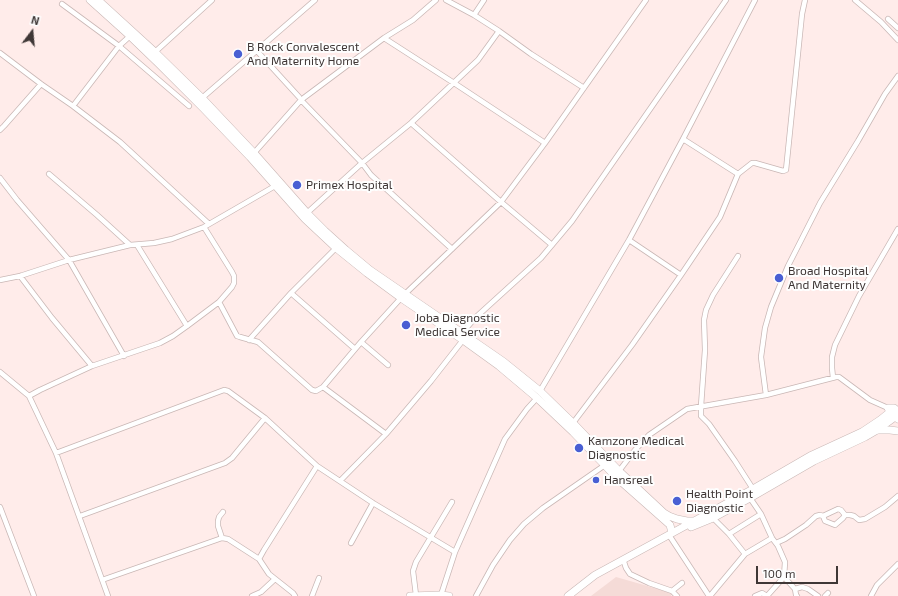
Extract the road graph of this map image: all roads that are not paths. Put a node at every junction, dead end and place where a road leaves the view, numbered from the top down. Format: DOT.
graph roads {
  1 [pos="90,0"];
  2 [pos="98,0"];
  3 [pos="212,0"];
  4 [pos="315,0"];
  5 [pos="436,0"];
  6 [pos="446,0"];
  7 [pos="484,0"];
  8 [pos="646,0"];
  9 [pos="726,0"];
  10 [pos="755,0"];
  11 [pos="805,0"];
  12 [pos="855,0"];
  13 [pos="62,4"];
  14 [pos="474,15"];
  15 [pos="888,19"];
  16 [pos="897,24"];
  17 [pos="499,31"];
  18 [pos="130,36"];
  19 [pos="384,38"];
  20 [pos="898,40"];
  21 [pos="119,46"];
  22 [pos="257,51"];
  23 [pos="0,52"];
  24 [pos="155,52"];
  25 [pos="898,76"];
  26 [pos="454,82"];
  27 [pos="41,84"];
  28 [pos="584,88"];
  29 [pos="202,98"];
  30 [pos="300,98"];
  31 [pos="74,106"];
  32 [pos="189,106"];
  33 [pos="411,124"];
  34 [pos="0,130"];
  35 [pos="683,139"];
  36 [pos="545,143"];
  37 [pos="254,153"];
  38 [pos="362,163"];
  39 [pos="49,174"];
  40 [pos="738,174"];
  41 [pos="0,178"];
  42 [pos="275,186"];
  43 [pos="501,202"];
  44 [pos="307,213"];
  45 [pos="209,224"];
  46 [pos="204,227"];
  47 [pos="898,230"];
  48 [pos="629,240"];
  49 [pos="130,245"];
  50 [pos="137,245"];
  51 [pos="552,245"];
  52 [pos="336,248"];
  53 [pos="452,249"];
  54 [pos="738,256"];
  55 [pos="69,260"];
  56 [pos="356,262"];
  57 [pos="681,275"];
  58 [pos="20,276"];
  59 [pos="0,280"];
  60 [pos="291,293"];
  61 [pos="403,296"];
  62 [pos="219,302"];
  63 [pos="187,326"];
  64 [pos="463,336"];
  65 [pos="249,340"];
  66 [pos="361,342"];
  67 [pos="355,349"];
  68 [pos="124,356"];
  69 [pos="388,365"];
  70 [pos="92,366"];
  71 [pos="0,372"];
  72 [pos="833,378"];
  73 [pos="324,387"];
  74 [pos="539,395"];
  75 [pos="766,395"];
  76 [pos="29,396"];
  77 [pos="701,406"];
  78 [pos="895,412"];
  79 [pos="264,418"];
  80 [pos="573,423"];
  81 [pos="877,430"];
  82 [pos="898,431"];
  83 [pos="386,434"];
  84 [pos="56,453"];
  85 [pos="604,465"];
  86 [pos="317,466"];
  87 [pos="619,472"];
  88 [pos="340,482"];
  89 [pos="753,489"];
  90 [pos="898,496"];
  91 [pos="750,498"];
  92 [pos="452,502"];
  93 [pos="373,504"];
  94 [pos="0,507"];
  95 [pos="224,512"];
  96 [pos="761,514"];
  97 [pos="845,515"];
  98 [pos="80,516"];
  99 [pos="823,516"];
  100 [pos="713,518"];
  101 [pos="677,519"];
  102 [pos="694,521"];
  103 [pos="676,533"];
  104 [pos="729,534"];
  105 [pos="222,538"];
  106 [pos="430,538"];
  107 [pos="772,538"];
  108 [pos="351,543"];
  109 [pos="776,543"];
  110 [pos="455,552"];
  111 [pos="745,554"];
  112 [pos="259,559"];
  113 [pos="624,562"];
  114 [pos="898,564"];
  115 [pos="784,577"];
  116 [pos="319,578"];
  117 [pos="275,579"];
  118 [pos="102,580"];
  119 [pos="682,583"];
  120 [pos="795,589"];
  121 [pos="672,591"];
  122 [pos="445,595"];
  123 [pos="34,596"];
  124 [pos="108,596"];
  125 [pos="252,596"];
  126 [pos="295,596"];
  127 [pos="312,596"];
  128 [pos="413,596"];
  129 [pos="476,596"];
  130 [pos="568,596"];
  131 [pos="572,596"];
  132 [pos="677,596"];
  133 [pos="709,596"];
  134 [pos="755,596"];
  135 [pos="767,596"];
  136 [pos="797,596"];
  137 [pos="818,596"];
  138 [pos="871,596"];
  1 -- 18 [label="main road"];
  2 -- 24 [label="main road"];
  3 -- 24 [label="street"];
  4 -- 22 [label="street"];
  5 -- 19 [label="street"];
  6 -- 14 [label="street"];
  7 -- 14 [label="street"];
  8 -- 28 [label="street"];
  9 -- 51 [label="street"];
  10 -- 35 [label="street"];
  11 -- 40 [label="street"];
  12 -- 20 [label="street"];
  13 -- 21 [label="street"];
  14 -- 17 [label="street"];
  15 -- 16 [label="street"];
  17 -- 26 [label="street"];
  17 -- 28 [label="street"];
  18 -- 21 [label="street"];
  18 -- 42 [label="main road"];
  19 -- 26 [label="street"];
  19 -- 30 [label="street"];
  21 -- 31 [label="street"];
  21 -- 32 [label="street"];
  22 -- 29 [label="street"];
  22 -- 30 [label="street"];
  23 -- 27 [label="street"];
  24 -- 29 [label="main road"];
  25 -- 75 [label="street"];
  26 -- 33 [label="street"];
  26 -- 36 [label="street"];
  27 -- 31 [label="street"];
  27 -- 34 [label="street"];
  28 -- 36 [label="street"];
  29 -- 37 [label="main road"];
  30 -- 37 [label="street"];
  30 -- 38 [label="street"];
  31 -- 45 [label="street"];
  33 -- 38 [label="street"];
  33 -- 43 [label="street"];
  35 -- 40 [label="street"];
  35 -- 48 [label="street"];
  36 -- 43 [label="street"];
  37 -- 44 [label="main road"];
  38 -- 44 [label="street"];
  38 -- 53 [label="street"];
  39 -- 49 [label="street"];
  40 -- 57 [label="street"];
  41 -- 55 [label="street"];
  42 -- 45 [label="street"];
  42 -- 52 [label="main road"];
  43 -- 51 [label="street"];
  43 -- 53 [label="street"];
  44 -- 56 [label="main road"];
  45 -- 46 [label="street"];
  46 -- 50 [label="street"];
  46 -- 62 [label="street"];
  47 -- 72 [label="street"];
  48 -- 57 [label="street"];
  48 -- 74 [label="street"];
  49 -- 50 [label="street"];
  49 -- 55 [label="street"];
  50 -- 63 [label="street"];
  51 -- 64 [label="street"];
  52 -- 56 [label="main road"];
  52 -- 60 [label="street"];
  53 -- 61 [label="street"];
  54 -- 77 [label="street"];
  55 -- 58 [label="street"];
  55 -- 68 [label="street"];
  56 -- 61 [label="main road"];
  57 -- 80 [label="street"];
  58 -- 59 [label="street"];
  58 -- 70 [label="street"];
  60 -- 65 [label="street"];
  60 -- 67 [label="street"];
  61 -- 64 [label="main road"];
  61 -- 66 [label="street"];
  62 -- 63 [label="street"];
  62 -- 65 [label="street"];
  63 -- 68 [label="street"];
  64 -- 74 [label="main road"];
  64 -- 83 [label="street"];
  65 -- 73 [label="street"];
  66 -- 67 [label="street"];
  66 -- 69 [label="street"];
  67 -- 73 [label="street"];
  68 -- 70 [label="street"];
  70 -- 76 [label="street"];
  71 -- 76 [label="street"];
  72 -- 75 [label="street"];
  72 -- 78 [label="street"];
  73 -- 83 [label="street"];
  74 -- 80 [label="main road"];
  74 -- 85 [label="main road"];
  74 -- 110 [label="street"];
  75 -- 77 [label="street"];
  76 -- 84 [label="street"];
  77 -- 87 [label="street"];
  77 -- 89 [label="street"];
  78 -- 81 [label="main road"];
  78 -- 89 [label="main road"];
  79 -- 84 [label="street"];
  79 -- 86 [label="street"];
  79 -- 98 [label="street"];
  80 -- 87 [label="main road"];
  81 -- 82 [label="main road"];
  81 -- 91 [label="main road"];
  83 -- 88 [label="street"];
  84 -- 98 [label="street"];
  85 -- 103 [label="main road"];
  85 -- 129 [label="street"];
  86 -- 88 [label="street"];
  86 -- 112 [label="street"];
  87 -- 101 [label="main road"];
  88 -- 93 [label="street"];
  89 -- 102 [label="main road"];
  90 -- 97 [label="street"];
  91 -- 96 [label="street"];
  91 -- 100 [label="main road"];
  92 -- 106 [label="street"];
  93 -- 106 [label="street"];
  93 -- 108 [label="street"];
  94 -- 123 [label="street"];
  95 -- 105 [label="street"];
  96 -- 104 [label="street"];
  96 -- 107 [label="street"];
  97 -- 99 [label="street"];
  97 -- 99 [label="street"];
  98 -- 118 [label="street"];
  99 -- 109 [label="street"];
  100 -- 103 [label="main road"];
  100 -- 104 [label="street"];
  101 -- 102 [label="main road"];
  101 -- 103 [label="main road"];
  102 -- 103 [label="main road"];
  103 -- 113 [label="main road"];
  103 -- 130 [label="main road"];
  103 -- 133 [label="street"];
  104 -- 111 [label="street"];
  105 -- 112 [label="street"];
  105 -- 118 [label="street"];
  106 -- 110 [label="street"];
  106 -- 128 [label="street"];
  107 -- 109 [label="street"];
  107 -- 111 [label="street"];
  109 -- 115 [label="street"];
  110 -- 122 [label="street"];
  111 -- 133 [label="street"];
  112 -- 117 [label="street"];
  113 -- 121 [label="street"];
  113 -- 131 [label="main road"];
  114 -- 138 [label="street"];
  115 -- 120 [label="street"];
  115 -- 135 [label="street"];
  116 -- 127 [label="street"];
  117 -- 125 [label="street"];
  117 -- 126 [label="street"];
  118 -- 124 [label="street"];
  119 -- 121 [label="street"];
  120 -- 136 [label="street"];
  120 -- 137 [label="street"];
  121 -- 132 [label="street"];
  122 -- 128 [label="main road"];
  134 -- 135 [label="street"];
}
